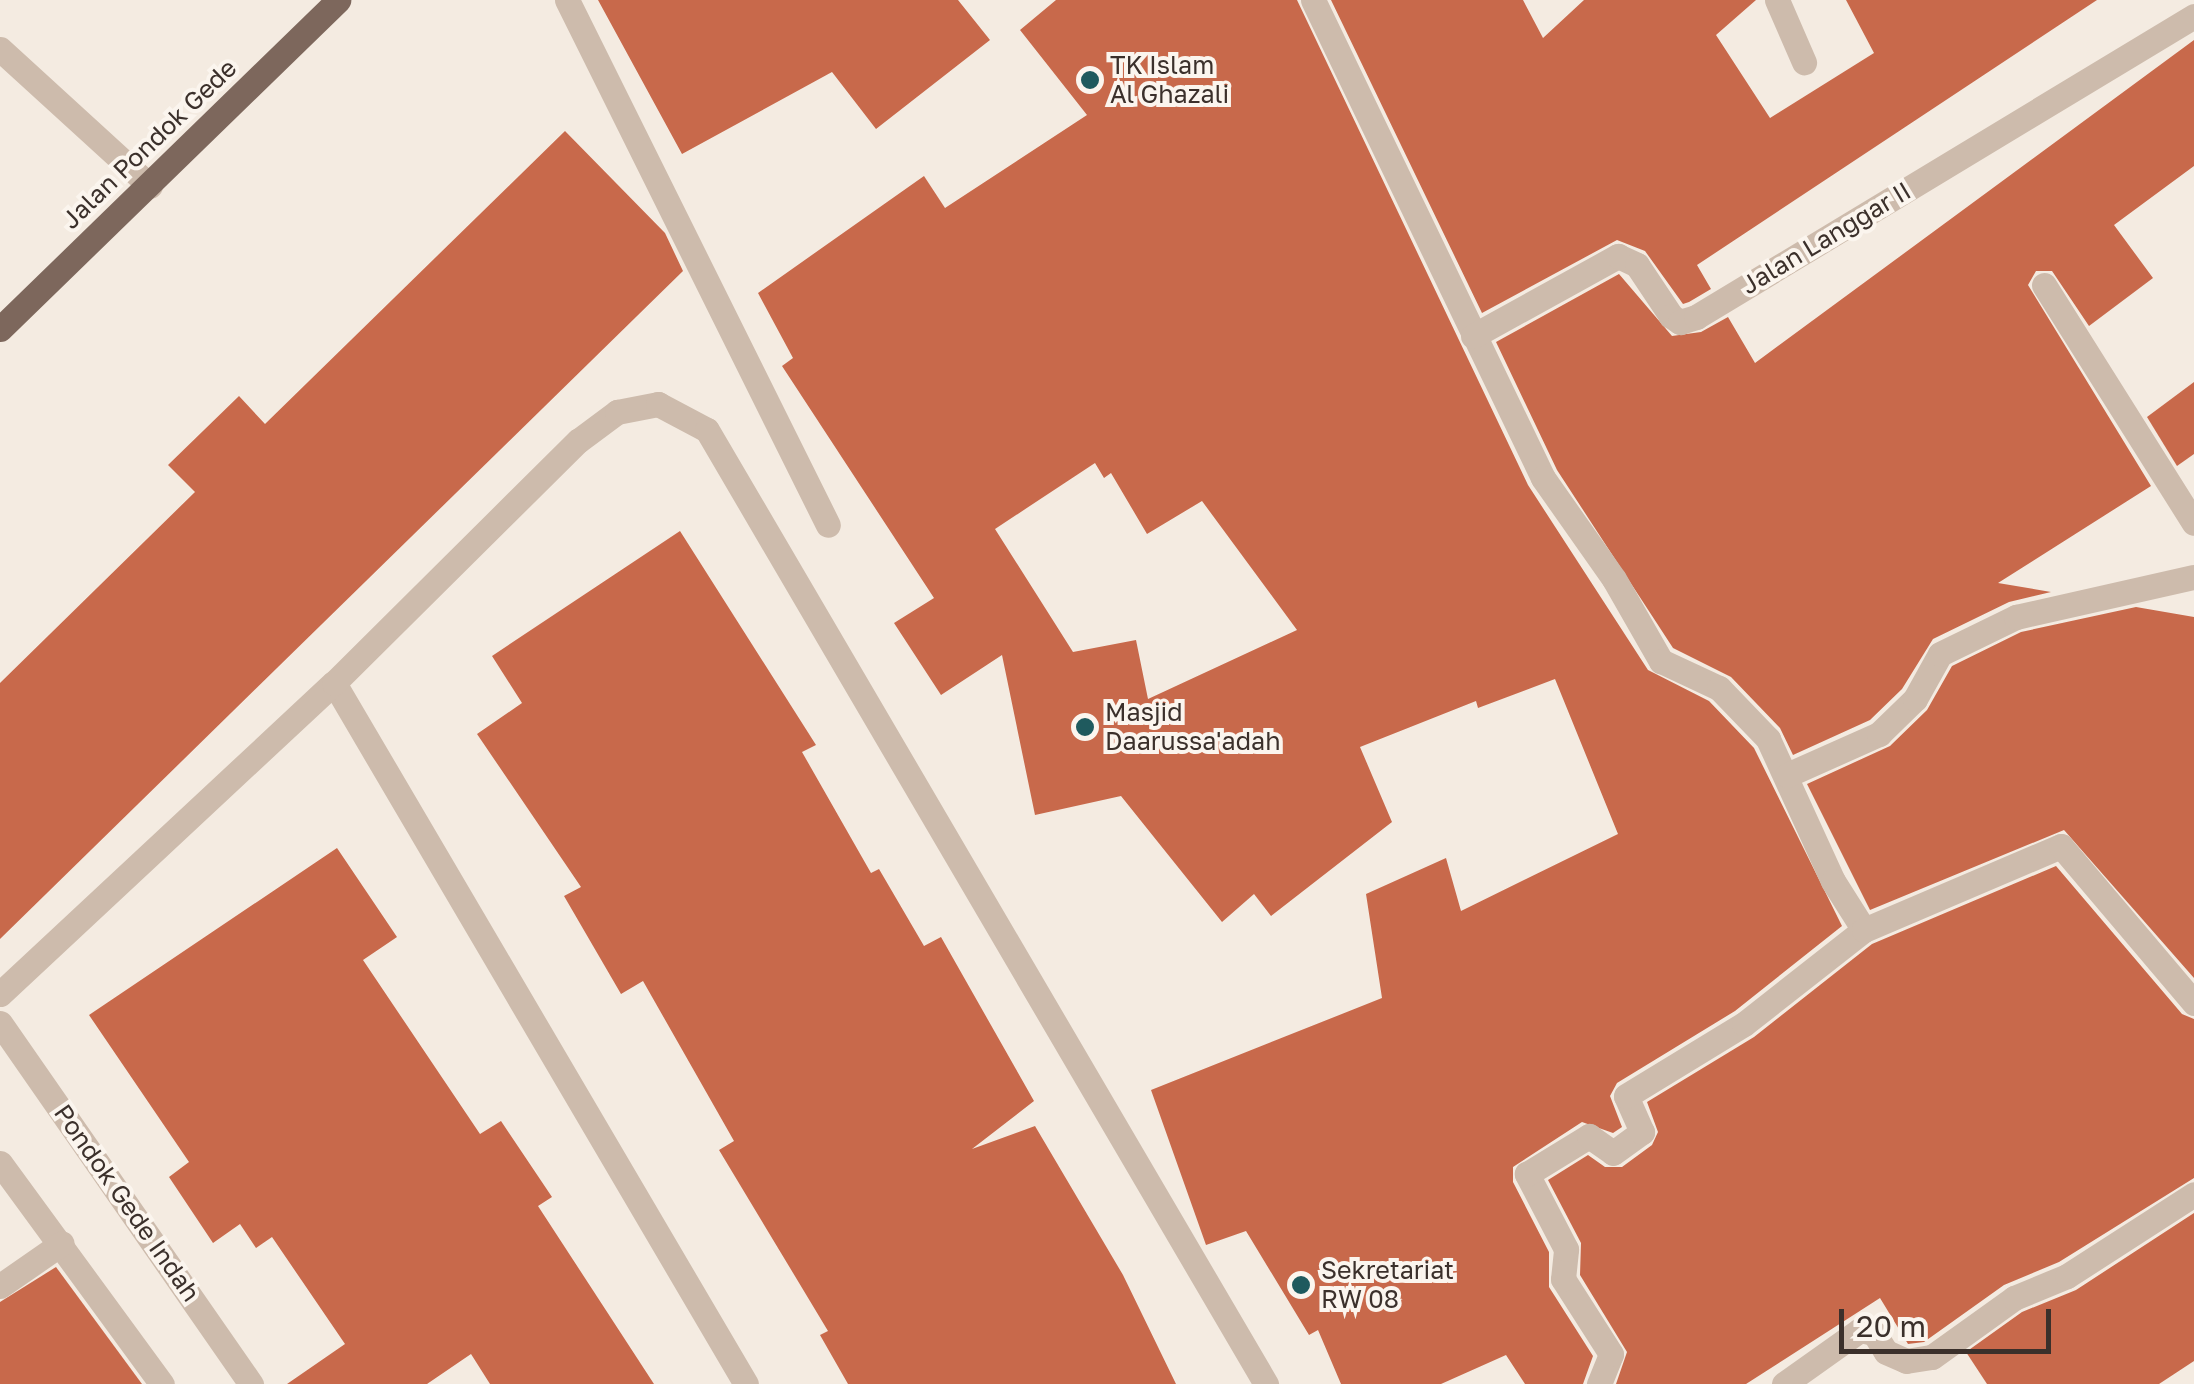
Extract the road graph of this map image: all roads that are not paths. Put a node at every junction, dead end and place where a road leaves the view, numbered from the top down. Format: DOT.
graph roads {
  1 [pos="338,0"];
  2 [pos="567,0"];
  3 [pos="1313,0"];
  4 [pos="1777,0"];
  5 [pos="2194,16"];
  6 [pos="0,50"];
  7 [pos="1804,62"];
  8 [pos="150,186"];
  9 [pos="2044,285"];
  10 [pos="0,328"];
  11 [pos="1473,336"];
  12 [pos="2194,522"];
  13 [pos="828,526"];
  14 [pos="2194,577"];
  15 [pos="334,682"];
  16 [pos="1787,775"];
  17 [pos="1864,930"];
  18 [pos="0,994"];
  19 [pos="2194,1003"];
  20 [pos="0,1023"];
  21 [pos="0,1163"];
  22 [pos="2194,1194"];
  23 [pos="62,1244"];
  24 [pos="0,1286"];
  25 [pos="162,1384"];
  26 [pos="251,1384"];
  27 [pos="746,1384"];
  28 [pos="1266,1384"];
  29 [pos="1599,1384"];
  30 [pos="1784,1384"];
  1 -- 8 [label="main road, Jalan Pondok Gede"];
  2 -- 13 [label="street"];
  3 -- 11 [label="street"];
  4 -- 7 [label="street"];
  5 -- 11 [label="street, Jalan Langgar II"];
  6 -- 8 [label="street"];
  8 -- 10 [label="main road, Jalan Pondok Gede"];
  9 -- 12 [label="street"];
  11 -- 16 [label="street"];
  14 -- 16 [label="street"];
  15 -- 18 [label="street"];
  15 -- 27 [label="street"];
  15 -- 28 [label="street"];
  16 -- 17 [label="street"];
  17 -- 19 [label="street"];
  17 -- 29 [label="street"];
  20 -- 26 [label="street, Pondok Gede Indah"];
  21 -- 23 [label="street"];
  22 -- 30 [label="street"];
  23 -- 24 [label="street"];
  23 -- 25 [label="street"];
}
